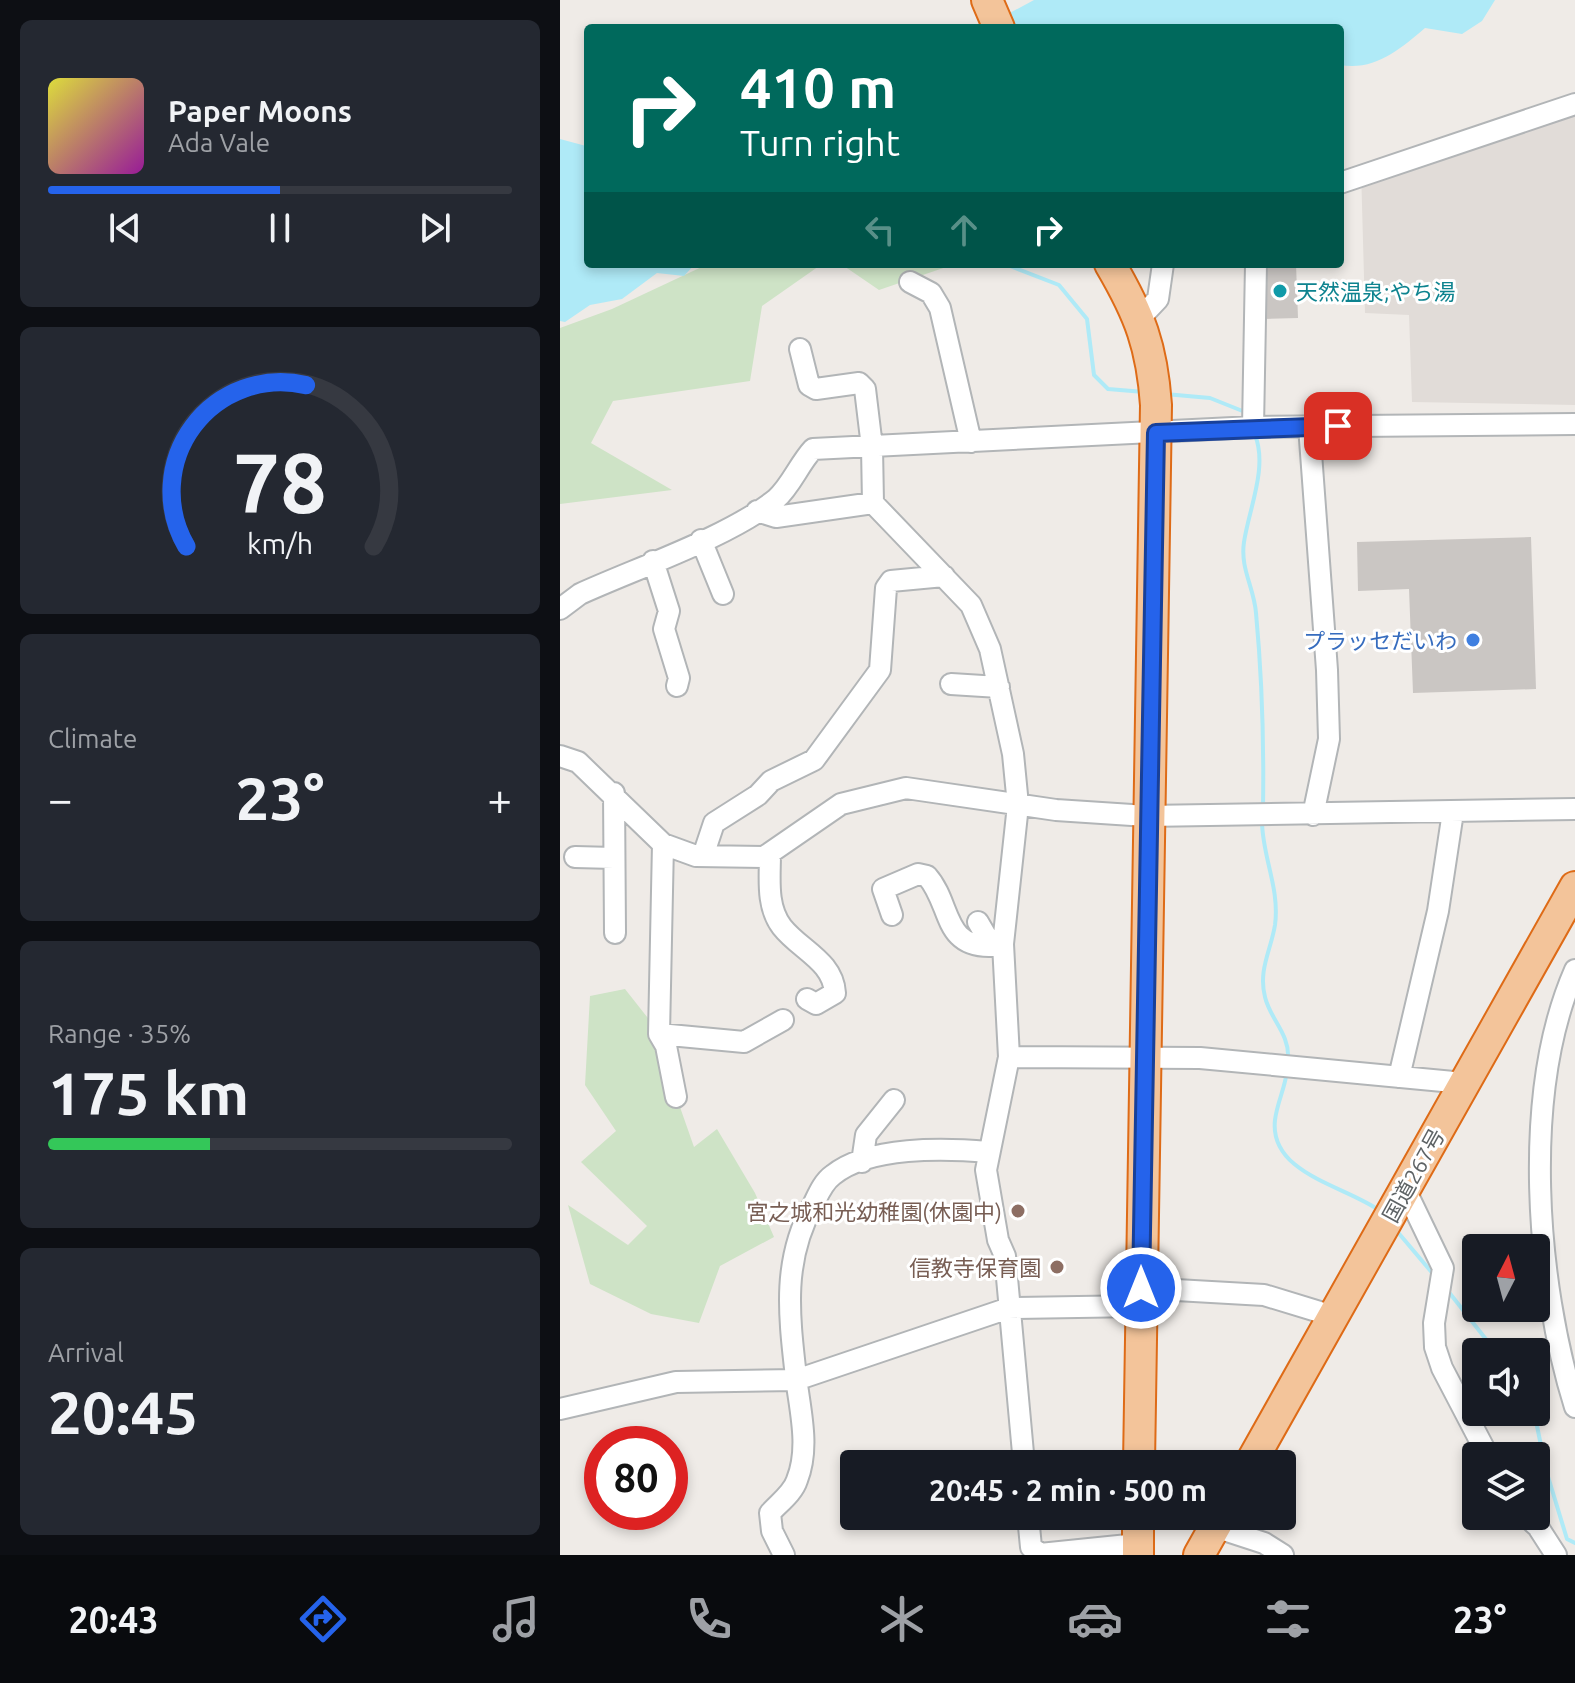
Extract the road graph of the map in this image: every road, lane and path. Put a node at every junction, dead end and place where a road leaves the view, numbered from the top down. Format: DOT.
graph roads {
  1 [pos="987,0"];
  2 [pos="997,24"];
  3 [pos="1575,104"];
  4 [pos="1344,182"];
  5 [pos="1112,268"];
  6 [pos="1162,268"];
  7 [pos="1256,268"];
  8 [pos="910,282"];
  9 [pos="1140,318"];
  10 [pos="800,349"];
  11 [pos="1575,424"];
  12 [pos="1309,426"];
  13 [pos="1253,427"];
  14 [pos="1156,433"];
  15 [pos="971,442"];
  16 [pos="872,447"];
  17 [pos="873,503"];
  18 [pos="757,511"];
  19 [pos="701,540"];
  20 [pos="653,561"];
  21 [pos="944,576"];
  22 [pos="723,594"];
  23 [pos="560,609"];
  24 [pos="951,684"];
  25 [pos="677,686"];
  26 [pos="999,687"];
  27 [pos="560,756"];
  28 [pos="614,793"];
  29 [pos="1018,805"];
  30 [pos="1575,809"];
  31 [pos="1453,812"];
  32 [pos="1313,815"];
  33 [pos="1147,816"];
  34 [pos="663,844"];
  35 [pos="770,854"];
  36 [pos="703,856"];
  37 [pos="575,857"];
  38 [pos="614,858"];
  39 [pos="1575,887"];
  40 [pos="892,915"];
  41 [pos="978,922"];
  42 [pos="615,933"];
  43 [pos="998,945"];
  44 [pos="1575,970"];
  45 [pos="807,999"];
  46 [pos="783,1020"];
  47 [pos="659,1034"];
  48 [pos="1143,1056"];
  49 [pos="1009,1057"];
  50 [pos="1399,1077"];
  51 [pos="1464,1083"];
  52 [pos="676,1097"];
  53 [pos="894,1100"];
  54 [pos="988,1152"];
  55 [pos="862,1162"];
  56 [pos="1405,1189"];
  57 [pos="1141,1297"];
  58 [pos="1009,1308"];
  59 [pos="1333,1316"];
  60 [pos="796,1380"];
  61 [pos="1575,1407"];
  62 [pos="560,1409"];
  63 [pos="1481,1442"];
  64 [pos="1023,1450"];
  65 [pos="1139,1450"];
  66 [pos="1258,1450"];
  67 [pos="1029,1530"];
  68 [pos="1213,1530"];
  69 [pos="1236,1530"];
  70 [pos="1540,1530"];
  71 [pos="1138,1538"];
  72 [pos="784,1555"];
  73 [pos="1199,1555"];
  74 [pos="1283,1555"];
  75 [pos="1556,1555"];
  1 -- 2 [label="highway"];
  3 -- 4 [label="street"];
  5 -- 9 [label="highway"];
  6 -- 9 [label="street"];
  7 -- 13 [label="street"];
  8 -- 15 [label="street"];
  9 -- 14 [label="highway"];
  10 -- 16 [label="street"];
  11 -- 12 [label="street"];
  12 -- 13 [label="street"];
  12 -- 32 [label="street"];
  13 -- 14 [label="street"];
  14 -- 15 [label="street"];
  14 -- 33 [label="highway"];
  15 -- 16 [label="street"];
  16 -- 17 [label="street"];
  16 -- 18 [label="street"];
  17 -- 18 [label="street"];
  17 -- 21 [label="street"];
  18 -- 19 [label="street"];
  19 -- 20 [label="street"];
  19 -- 22 [label="street"];
  20 -- 23 [label="street"];
  20 -- 25 [label="street"];
  21 -- 26 [label="street"];
  21 -- 36 [label="street"];
  24 -- 26 [label="street"];
  26 -- 29 [label="street"];
  27 -- 28 [label="street"];
  28 -- 34 [label="street"];
  28 -- 38 [label="street"];
  29 -- 33 [label="street"];
  29 -- 35 [label="street"];
  29 -- 43 [label="street"];
  30 -- 31 [label="street"];
  31 -- 32 [label="street"];
  31 -- 50 [label="street"];
  32 -- 33 [label="street"];
  33 -- 48 [label="highway"];
  34 -- 36 [label="street"];
  34 -- 47 [label="street"];
  35 -- 36 [label="street"];
  35 -- 45 [label="street"];
  37 -- 38 [label="street"];
  38 -- 42 [label="street"];
  39 -- 51 [label="highway, 国道267号"];
  40 -- 43 [label="street"];
  41 -- 43 [label="street"];
  43 -- 49 [label="street"];
  44 -- 61 [label="street"];
  46 -- 47 [label="street"];
  47 -- 52 [label="street"];
  48 -- 49 [label="street"];
  48 -- 50 [label="street"];
  48 -- 57 [label="highway"];
  49 -- 54 [label="street"];
  50 -- 51 [label="street"];
  51 -- 56 [label="highway, 国道267号"];
  53 -- 55 [label="street"];
  54 -- 55 [label="street"];
  54 -- 58 [label="street"];
  55 -- 60 [label="street"];
  56 -- 59 [label="highway, 国道267号"];
  56 -- 63 [label="street"];
  57 -- 58 [label="street"];
  57 -- 59 [label="street"];
  57 -- 65 [label="highway"];
  58 -- 60 [label="street"];
  58 -- 64 [label="street"];
  59 -- 66 [label="highway, 国道267号"];
  60 -- 62 [label="street"];
  60 -- 72 [label="street"];
  67 -- 71 [label="street"];
  68 -- 73 [label="highway"];
  69 -- 74 [label="street"];
  70 -- 75 [label="street"];
}
